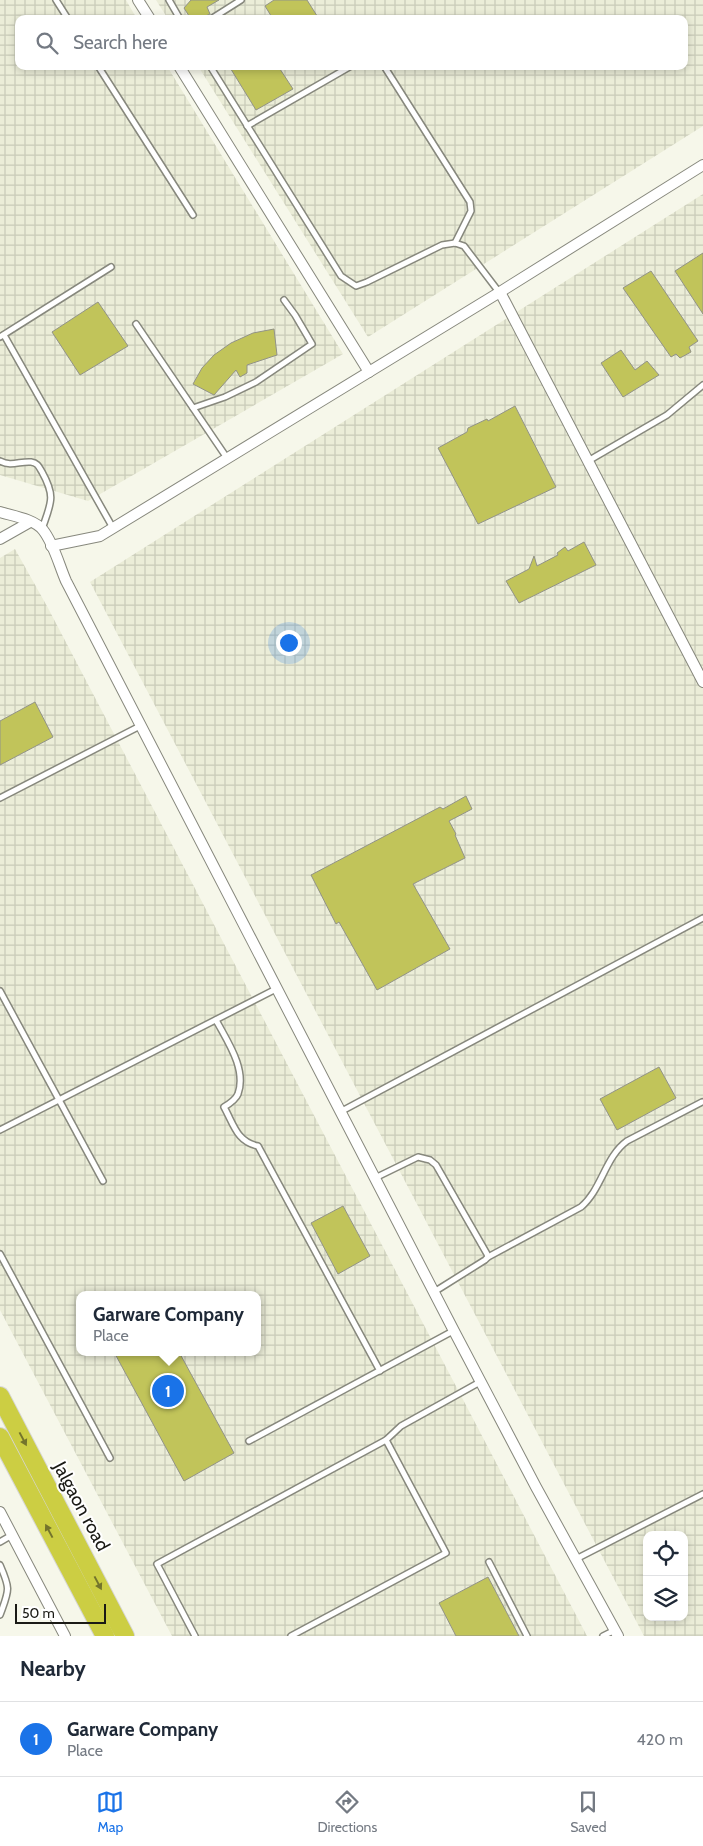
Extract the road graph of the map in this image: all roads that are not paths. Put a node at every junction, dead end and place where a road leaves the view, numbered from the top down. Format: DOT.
graph roads {
  1 [pos="56,0"];
  2 [pos="138,0"];
  3 [pos="169,0"];
  4 [pos="241,0"];
  5 [pos="65,15"];
  6 [pos="147,15"];
  7 [pos="178,15"];
  8 [pos="217,15"];
  9 [pos="101,70"];
  10 [pos="181,70"];
  11 [pos="212,70"];
  12 [pos="344,70"];
  13 [pos="387,70"];
  14 [pos="247,126"];
  15 [pos="703,165"];
  16 [pos="192,215"];
  17 [pos="455,242"];
  18 [pos="111,268"];
  19 [pos="500,292"];
  20 [pos="284,300"];
  21 [pos="136,324"];
  22 [pos="2,336"];
  23 [pos="369,372"];
  24 [pos="703,385"];
  25 [pos="193,408"];
  26 [pos="227,459"];
  27 [pos="0,461"];
  28 [pos="587,461"];
  29 [pos="0,512"];
  30 [pos="30,522"];
  31 [pos="113,528"];
  32 [pos="42,529"];
  33 [pos="0,539"];
  34 [pos="51,546"];
  35 [pos="703,682"];
  36 [pos="140,726"];
  37 [pos="0,798"];
  38 [pos="703,918"];
  39 [pos="276,989"];
  40 [pos="0,991"];
  41 [pos="216,1020"];
  42 [pos="58,1100"];
  43 [pos="702,1102"];
  44 [pos="340,1112"];
  45 [pos="0,1130"];
  46 [pos="374,1178"];
  47 [pos="103,1181"];
  48 [pos="0,1254"];
  49 [pos="488,1256"];
  50 [pos="434,1292"];
  51 [pos="454,1331"];
  52 [pos="380,1371"];
  53 [pos="481,1382"];
  54 [pos="0,1396"];
  55 [pos="0,1437"];
  56 [pos="386,1440"];
  57 [pos="249,1441"];
  58 [pos="110,1458"];
  59 [pos="703,1494"];
  60 [pos="0,1512"];
  61 [pos="12,1535"];
  62 [pos="0,1542"];
  63 [pos="576,1559"];
  64 [pos="489,1562"];
  65 [pos="0,1565"];
  66 [pos="0,1615"];
  67 [pos="617,1633"];
  68 [pos="65,1636"];
  69 [pos="105,1636"];
  70 [pos="126,1636"];
  71 [pos="195,1636"];
  72 [pos="291,1636"];
  73 [pos="527,1636"];
  74 [pos="603,1636"];
  1 -- 5 [label="lane"];
  2 -- 6 [label="street"];
  3 -- 7 [label="lane"];
  4 -- 8 [label="lane"];
  9 -- 16 [label="lane"];
  10 -- 23 [label="street"];
  11 -- 14 [label="lane"];
  12 -- 14 [label="lane"];
  13 -- 17 [label="lane"];
  14 -- 17 [label="lane"];
  15 -- 19 [label="street"];
  17 -- 19 [label="lane"];
  18 -- 22 [label="lane"];
  19 -- 23 [label="street"];
  19 -- 28 [label="street"];
  20 -- 25 [label="lane"];
  21 -- 25 [label="lane"];
  22 -- 31 [label="lane"];
  23 -- 26 [label="street"];
  24 -- 28 [label="lane"];
  25 -- 26 [label="lane"];
  26 -- 31 [label="street"];
  27 -- 32 [label="lane"];
  28 -- 35 [label="street"];
  29 -- 30 [label="street"];
  30 -- 32 [label="street"];
  30 -- 33 [label="street"];
  31 -- 34 [label="street"];
  32 -- 34 [label="street"];
  34 -- 36 [label="street"];
  36 -- 37 [label="lane"];
  36 -- 39 [label="street"];
  38 -- 44 [label="lane"];
  39 -- 41 [label="lane"];
  39 -- 44 [label="street"];
  40 -- 42 [label="lane"];
  41 -- 42 [label="lane"];
  41 -- 52 [label="lane"];
  42 -- 45 [label="lane"];
  42 -- 47 [label="lane"];
  43 -- 49 [label="lane"];
  44 -- 46 [label="street"];
  46 -- 49 [label="lane"];
  46 -- 50 [label="street"];
  48 -- 58 [label="lane"];
  49 -- 50 [label="lane"];
  50 -- 51 [label="street"];
  51 -- 52 [label="lane"];
  51 -- 53 [label="street"];
  52 -- 57 [label="lane"];
  53 -- 56 [label="lane"];
  53 -- 63 [label="street"];
  54 -- 70 [label="highway, Jalgaon road, one-way"];
  69 -- 55 [label="highway, one-way"];
  56 -- 71 [label="lane"];
  56 -- 72 [label="lane"];
  59 -- 63 [label="lane"];
  60 -- 61 [label="street"];
  61 -- 62 [label="lane"];
  61 -- 68 [label="street"];
  63 -- 67 [label="street"];
  64 -- 73 [label="lane"];
  65 -- 66 [label="lane"];
  67 -- 74 [label="lane"];
}
